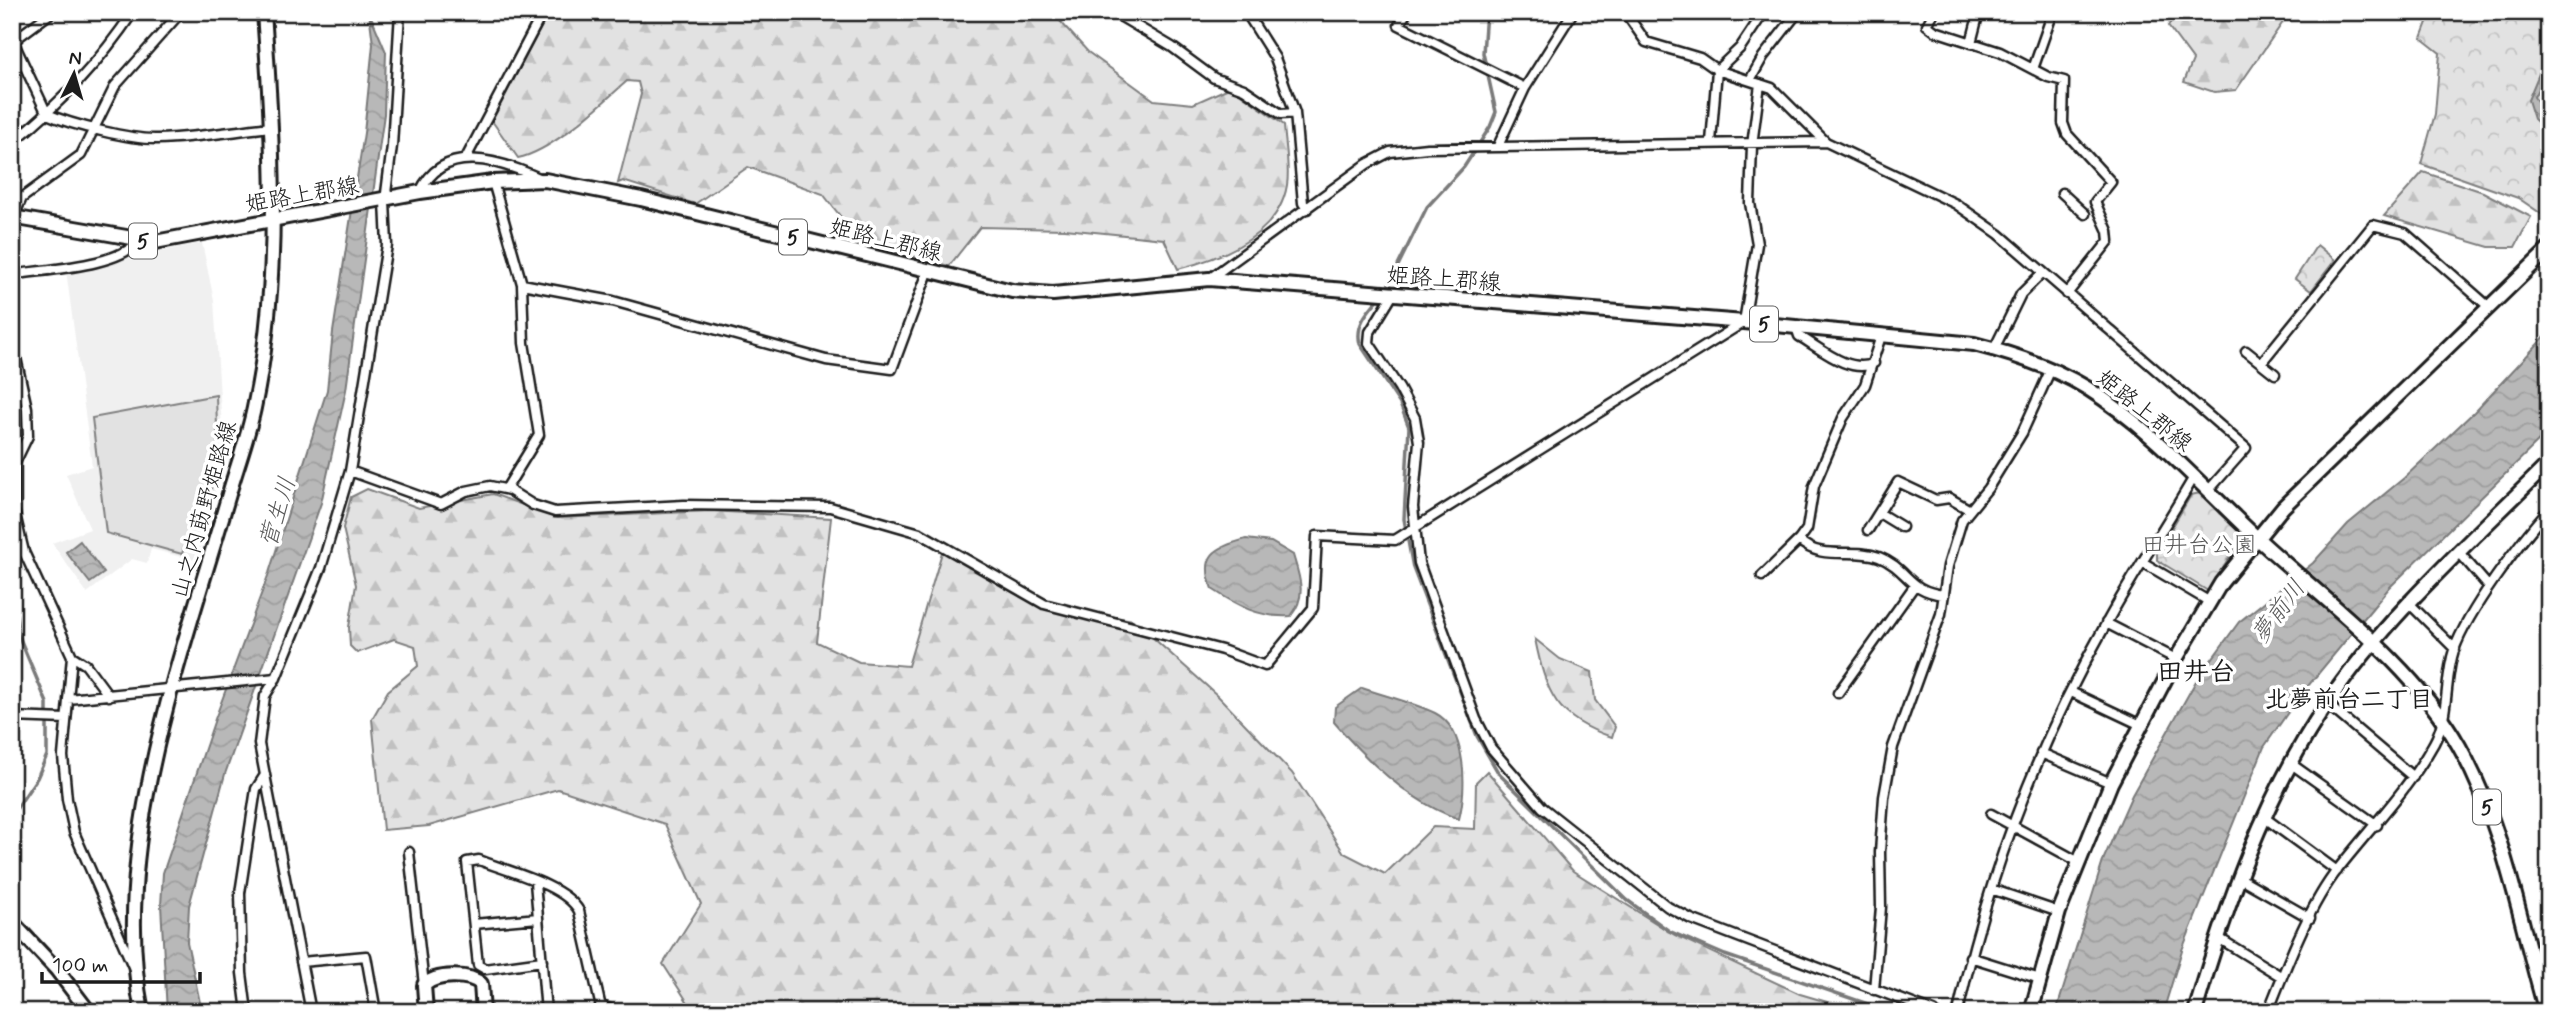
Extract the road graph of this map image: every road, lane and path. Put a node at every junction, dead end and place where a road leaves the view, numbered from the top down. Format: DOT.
graph roads {
  1 [pos="51,12"];
  2 [pos="133,12"];
  3 [pos="181,12"];
  4 [pos="264,12"];
  5 [pos="400,12"];
  6 [pos="543,12"];
  7 [pos="1113,12"];
  8 [pos="1246,12"];
  9 [pos="1407,12"];
  10 [pos="1573,12"];
  11 [pos="1625,12"];
  12 [pos="1764,12"];
  13 [pos="1798,12"];
  14 [pos="1934,12"];
  15 [pos="1979,12"];
  16 [pos="2053,12"];
  17 [pos="13,40"];
  18 [pos="1971,43"];
  19 [pos="2033,69"];
  20 [pos="1717,70"];
  21 [pos="1750,80"];
  22 [pos="1760,84"];
  23 [pos="1525,88"];
  24 [pos="1295,113"];
  25 [pos="47,114"];
  26 [pos="94,127"];
  27 [pos="271,127"];
  28 [pos="1711,142"];
  29 [pos="1826,142"];
  30 [pos="12,143"];
  31 [pos="1752,145"];
  32 [pos="1498,146"];
  33 [pos="466,158"];
  34 [pos="545,180"];
  35 [pos="493,182"];
  36 [pos="420,192"];
  37 [pos="2062,193"];
  38 [pos="382,201"];
  39 [pos="1307,209"];
  40 [pos="2085,214"];
  41 [pos="13,218"];
  42 [pos="280,218"];
  43 [pos="139,241"];
  44 [pos="2549,249"];
  45 [pos="928,272"];
  46 [pos="2042,273"];
  47 [pos="12,275"];
  48 [pos="1209,279"];
  49 [pos="522,284"];
  50 [pos="2067,294"];
  51 [pos="1392,296"];
  52 [pos="2489,307"];
  53 [pos="1744,322"];
  54 [pos="1796,327"];
  55 [pos="1881,336"];
  56 [pos="12,340"];
  57 [pos="1994,349"];
  58 [pos="2246,351"];
  59 [pos="1874,363"];
  60 [pos="2261,363"];
  61 [pos="2051,369"];
  62 [pos="2275,374"];
  63 [pos="13,464"];
  64 [pos="350,471"];
  65 [pos="2546,471"];
  66 [pos="2194,477"];
  67 [pos="506,489"];
  68 [pos="2208,491"];
  69 [pos="13,507"];
  70 [pos="2549,509"];
  71 [pos="1970,510"];
  72 [pos="1879,513"];
  73 [pos="1415,526"];
  74 [pos="1902,527"];
  75 [pos="1868,530"];
  76 [pos="2256,537"];
  77 [pos="1799,540"];
  78 [pos="2458,551"];
  79 [pos="24,552"];
  80 [pos="12,553"];
  81 [pos="2144,563"];
  82 [pos="1762,576"];
  83 [pos="1915,585"];
  84 [pos="2489,587"];
  85 [pos="1944,595"];
  86 [pos="2210,602"];
  87 [pos="2408,602"];
  88 [pos="2106,623"];
  89 [pos="2374,645"];
  90 [pos="2455,649"];
  91 [pos="72,656"];
  92 [pos="2176,659"];
  93 [pos="1838,669"];
  94 [pos="1848,676"];
  95 [pos="271,678"];
  96 [pos="176,689"];
  97 [pos="2071,692"];
  98 [pos="1838,693"];
  99 [pos="109,696"];
  100 [pos="68,699"];
  101 [pos="2327,704"];
  102 [pos="12,717"];
  103 [pos="66,719"];
  104 [pos="2443,722"];
  105 [pos="2141,725"];
  106 [pos="2041,753"];
  107 [pos="2290,762"];
  108 [pos="265,775"];
  109 [pos="2413,777"];
  110 [pos="2110,783"];
  111 [pos="1991,814"];
  112 [pos="2265,818"];
  113 [pos="2014,825"];
  114 [pos="2377,825"];
  115 [pos="409,852"];
  116 [pos="2079,862"];
  117 [pos="2337,871"];
  118 [pos="2240,878"];
  119 [pos="535,882"];
  120 [pos="1991,889"];
  121 [pos="2059,912"];
  122 [pos="538,918"];
  123 [pos="2310,918"];
  124 [pos="12,922"];
  125 [pos="474,924"];
  126 [pos="2217,937"];
  127 [pos="1970,957"];
  128 [pos="542,961"];
  129 [pos="301,962"];
  130 [pos="136,973"];
  131 [pos="2282,977"];
  132 [pos="2040,979"];
  133 [pos="424,985"];
  134 [pos="1874,990"];
  135 [pos="602,1009"];
  136 [pos="89,1012"];
  137 [pos="142,1012"];
  138 [pos="247,1012"];
  139 [pos="311,1012"];
  140 [pos="376,1012"];
  141 [pos="426,1012"];
  142 [pos="483,1012"];
  143 [pos="546,1012"];
  144 [pos="618,1012"];
  145 [pos="1934,1012"];
  146 [pos="1958,1012"];
  147 [pos="2031,1012"];
  148 [pos="2195,1012"];
  149 [pos="2268,1012"];
  150 [pos="2546,1012"];
  1 -- 17 [label="street"];
  2 -- 25 [label="street"];
  3 -- 26 [label="street"];
  4 -- 27 [label="main road, 山之内莇野姫路線"];
  5 -- 38 [label="street"];
  6 -- 33 [label="street"];
  7 -- 24 [label="street"];
  8 -- 24 [label="street"];
  9 -- 23 [label="street"];
  10 -- 23 [label="street"];
  11 -- 20 [label="street"];
  12 -- 20 [label="street"];
  13 -- 21 [label="street"];
  14 -- 18 [label="street"];
  15 -- 18 [label="street"];
  16 -- 19 [label="street"];
  17 -- 25 [label="street"];
  18 -- 19 [label="street"];
  19 -- 50 [label="street"];
  20 -- 21 [label="street"];
  20 -- 28 [label="street"];
  21 -- 22 [label="street"];
  22 -- 29 [label="street"];
  22 -- 31 [label="street"];
  23 -- 32 [label="street"];
  24 -- 39 [label="street"];
  25 -- 26 [label="street"];
  25 -- 30 [label="street"];
  26 -- 27 [label="street"];
  26 -- 41 [label="street"];
  27 -- 42 [label="main road, 山之内莇野姫路線"];
  28 -- 31 [label="street"];
  28 -- 32 [label="street"];
  29 -- 31 [label="street"];
  29 -- 46 [label="street"];
  31 -- 53 [label="street"];
  32 -- 39 [label="street"];
  33 -- 34 [label="street"];
  33 -- 36 [label="street"];
  34 -- 35 [label="main road, 姫路上郡線 / 5"];
  34 -- 45 [label="main road, 姫路上郡線 / 5"];
  35 -- 36 [label="main road, 姫路上郡線 / 5"];
  35 -- 49 [label="street"];
  36 -- 38 [label="main road, 姫路上郡線 / 5"];
  37 -- 40 [label="street"];
  38 -- 42 [label="main road, 姫路上郡線 / 5"];
  38 -- 64 [label="street"];
  39 -- 48 [label="street"];
  41 -- 43 [label="main road, 姫路上郡線 / 5"];
  42 -- 43 [label="main road, 姫路上郡線 / 5"];
  42 -- 96 [label="main road, 山之内莇野姫路線"];
  43 -- 47 [label="street"];
  44 -- 52 [label="main road"];
  45 -- 48 [label="main road, 姫路上郡線 / 5"];
  45 -- 49 [label="street"];
  46 -- 50 [label="street"];
  46 -- 57 [label="street"];
  48 -- 51 [label="main road, 姫路上郡線 / 5"];
  49 -- 67 [label="street"];
  50 -- 68 [label="street"];
  51 -- 53 [label="main road, 姫路上郡線 / 5"];
  51 -- 73 [label="street"];
  52 -- 60 [label="street"];
  52 -- 76 [label="main road"];
  53 -- 54 [label="main road, 姫路上郡線 / 5"];
  53 -- 73 [label="street"];
  54 -- 55 [label="main road, 姫路上郡線 / 5"];
  54 -- 59 [label="street"];
  55 -- 57 [label="main road, 姫路上郡線 / 5"];
  55 -- 59 [label="street"];
  56 -- 63 [label="street"];
  57 -- 61 [label="main road, 姫路上郡線 / 5"];
  58 -- 60 [label="street"];
  59 -- 77 [label="street"];
  60 -- 62 [label="street"];
  61 -- 66 [label="main road, 姫路上郡線 / 5"];
  61 -- 71 [label="street"];
  63 -- 69 [label="street"];
  64 -- 67 [label="street"];
  64 -- 95 [label="street"];
  65 -- 78 [label="main road"];
  66 -- 68 [label="main road, 姫路上郡線 / 5"];
  66 -- 81 [label="street"];
  67 -- 73 [label="street"];
  68 -- 76 [label="main road, 姫路上郡線 / 5"];
  69 -- 79 [label="street"];
  70 -- 84 [label="street"];
  71 -- 72 [label="street"];
  71 -- 85 [label="street"];
  72 -- 74 [label="street"];
  72 -- 75 [label="street"];
  73 -- 134 [label="street"];
  76 -- 86 [label="main road"];
  76 -- 89 [label="main road, 姫路上郡線 / 5"];
  77 -- 82 [label="street"];
  77 -- 83 [label="street"];
  78 -- 84 [label="street"];
  78 -- 87 [label="main road"];
  79 -- 80 [label="street"];
  79 -- 91 [label="street"];
  81 -- 86 [label="street"];
  81 -- 88 [label="street"];
  83 -- 85 [label="street"];
  83 -- 94 [label="street"];
  84 -- 90 [label="street"];
  85 -- 134 [label="street"];
  86 -- 92 [label="main road"];
  87 -- 89 [label="main road"];
  87 -- 90 [label="street"];
  88 -- 92 [label="street"];
  88 -- 97 [label="street"];
  89 -- 101 [label="main road"];
  89 -- 104 [label="main road, 姫路上郡線 / 5"];
  90 -- 104 [label="street"];
  91 -- 99 [label="street"];
  91 -- 100 [label="street"];
  92 -- 105 [label="main road"];
  93 -- 94 [label="street"];
  94 -- 98 [label="street"];
  95 -- 96 [label="street"];
  95 -- 108 [label="street"];
  96 -- 99 [label="street"];
  96 -- 130 [label="main road, 山之内莇野姫路線"];
  97 -- 105 [label="street"];
  97 -- 106 [label="street"];
  99 -- 100 [label="street"];
  100 -- 103 [label="street"];
  101 -- 107 [label="main road"];
  101 -- 109 [label="street"];
  102 -- 103 [label="street"];
  103 -- 130 [label="street"];
  104 -- 109 [label="street"];
  104 -- 150 [label="main road, 姫路上郡線 / 5"];
  105 -- 110 [label="main road"];
  106 -- 110 [label="street"];
  106 -- 113 [label="street"];
  107 -- 112 [label="main road"];
  107 -- 114 [label="street"];
  108 -- 129 [label="street"];
  108 -- 138 [label="street"];
  109 -- 114 [label="street"];
  110 -- 116 [label="main road"];
  111 -- 113 [label="street"];
  112 -- 117 [label="street"];
  112 -- 118 [label="main road"];
  113 -- 116 [label="street"];
  113 -- 120 [label="street"];
  114 -- 117 [label="street"];
  115 -- 133 [label="street"];
  116 -- 121 [label="main road"];
  117 -- 123 [label="street"];
  118 -- 123 [label="street"];
  118 -- 126 [label="main road"];
  119 -- 122 [label="street"];
  119 -- 125 [label="street"];
  119 -- 135 [label="street"];
  120 -- 121 [label="street"];
  120 -- 127 [label="street"];
  121 -- 132 [label="main road"];
  122 -- 125 [label="street"];
  122 -- 128 [label="street"];
  123 -- 131 [label="street"];
  124 -- 136 [label="main road"];
  125 -- 128 [label="street"];
  126 -- 131 [label="street"];
  126 -- 148 [label="main road"];
  127 -- 132 [label="street"];
  127 -- 146 [label="street"];
  128 -- 143 [label="street"];
  129 -- 139 [label="street"];
  129 -- 140 [label="street"];
  130 -- 137 [label="main road, 山之内莇野姫路線"];
  131 -- 149 [label="street"];
  132 -- 147 [label="main road"];
  133 -- 141 [label="main road"];
  133 -- 142 [label="main road"];
  134 -- 145 [label="street"];
  135 -- 144 [label="street"];
}
